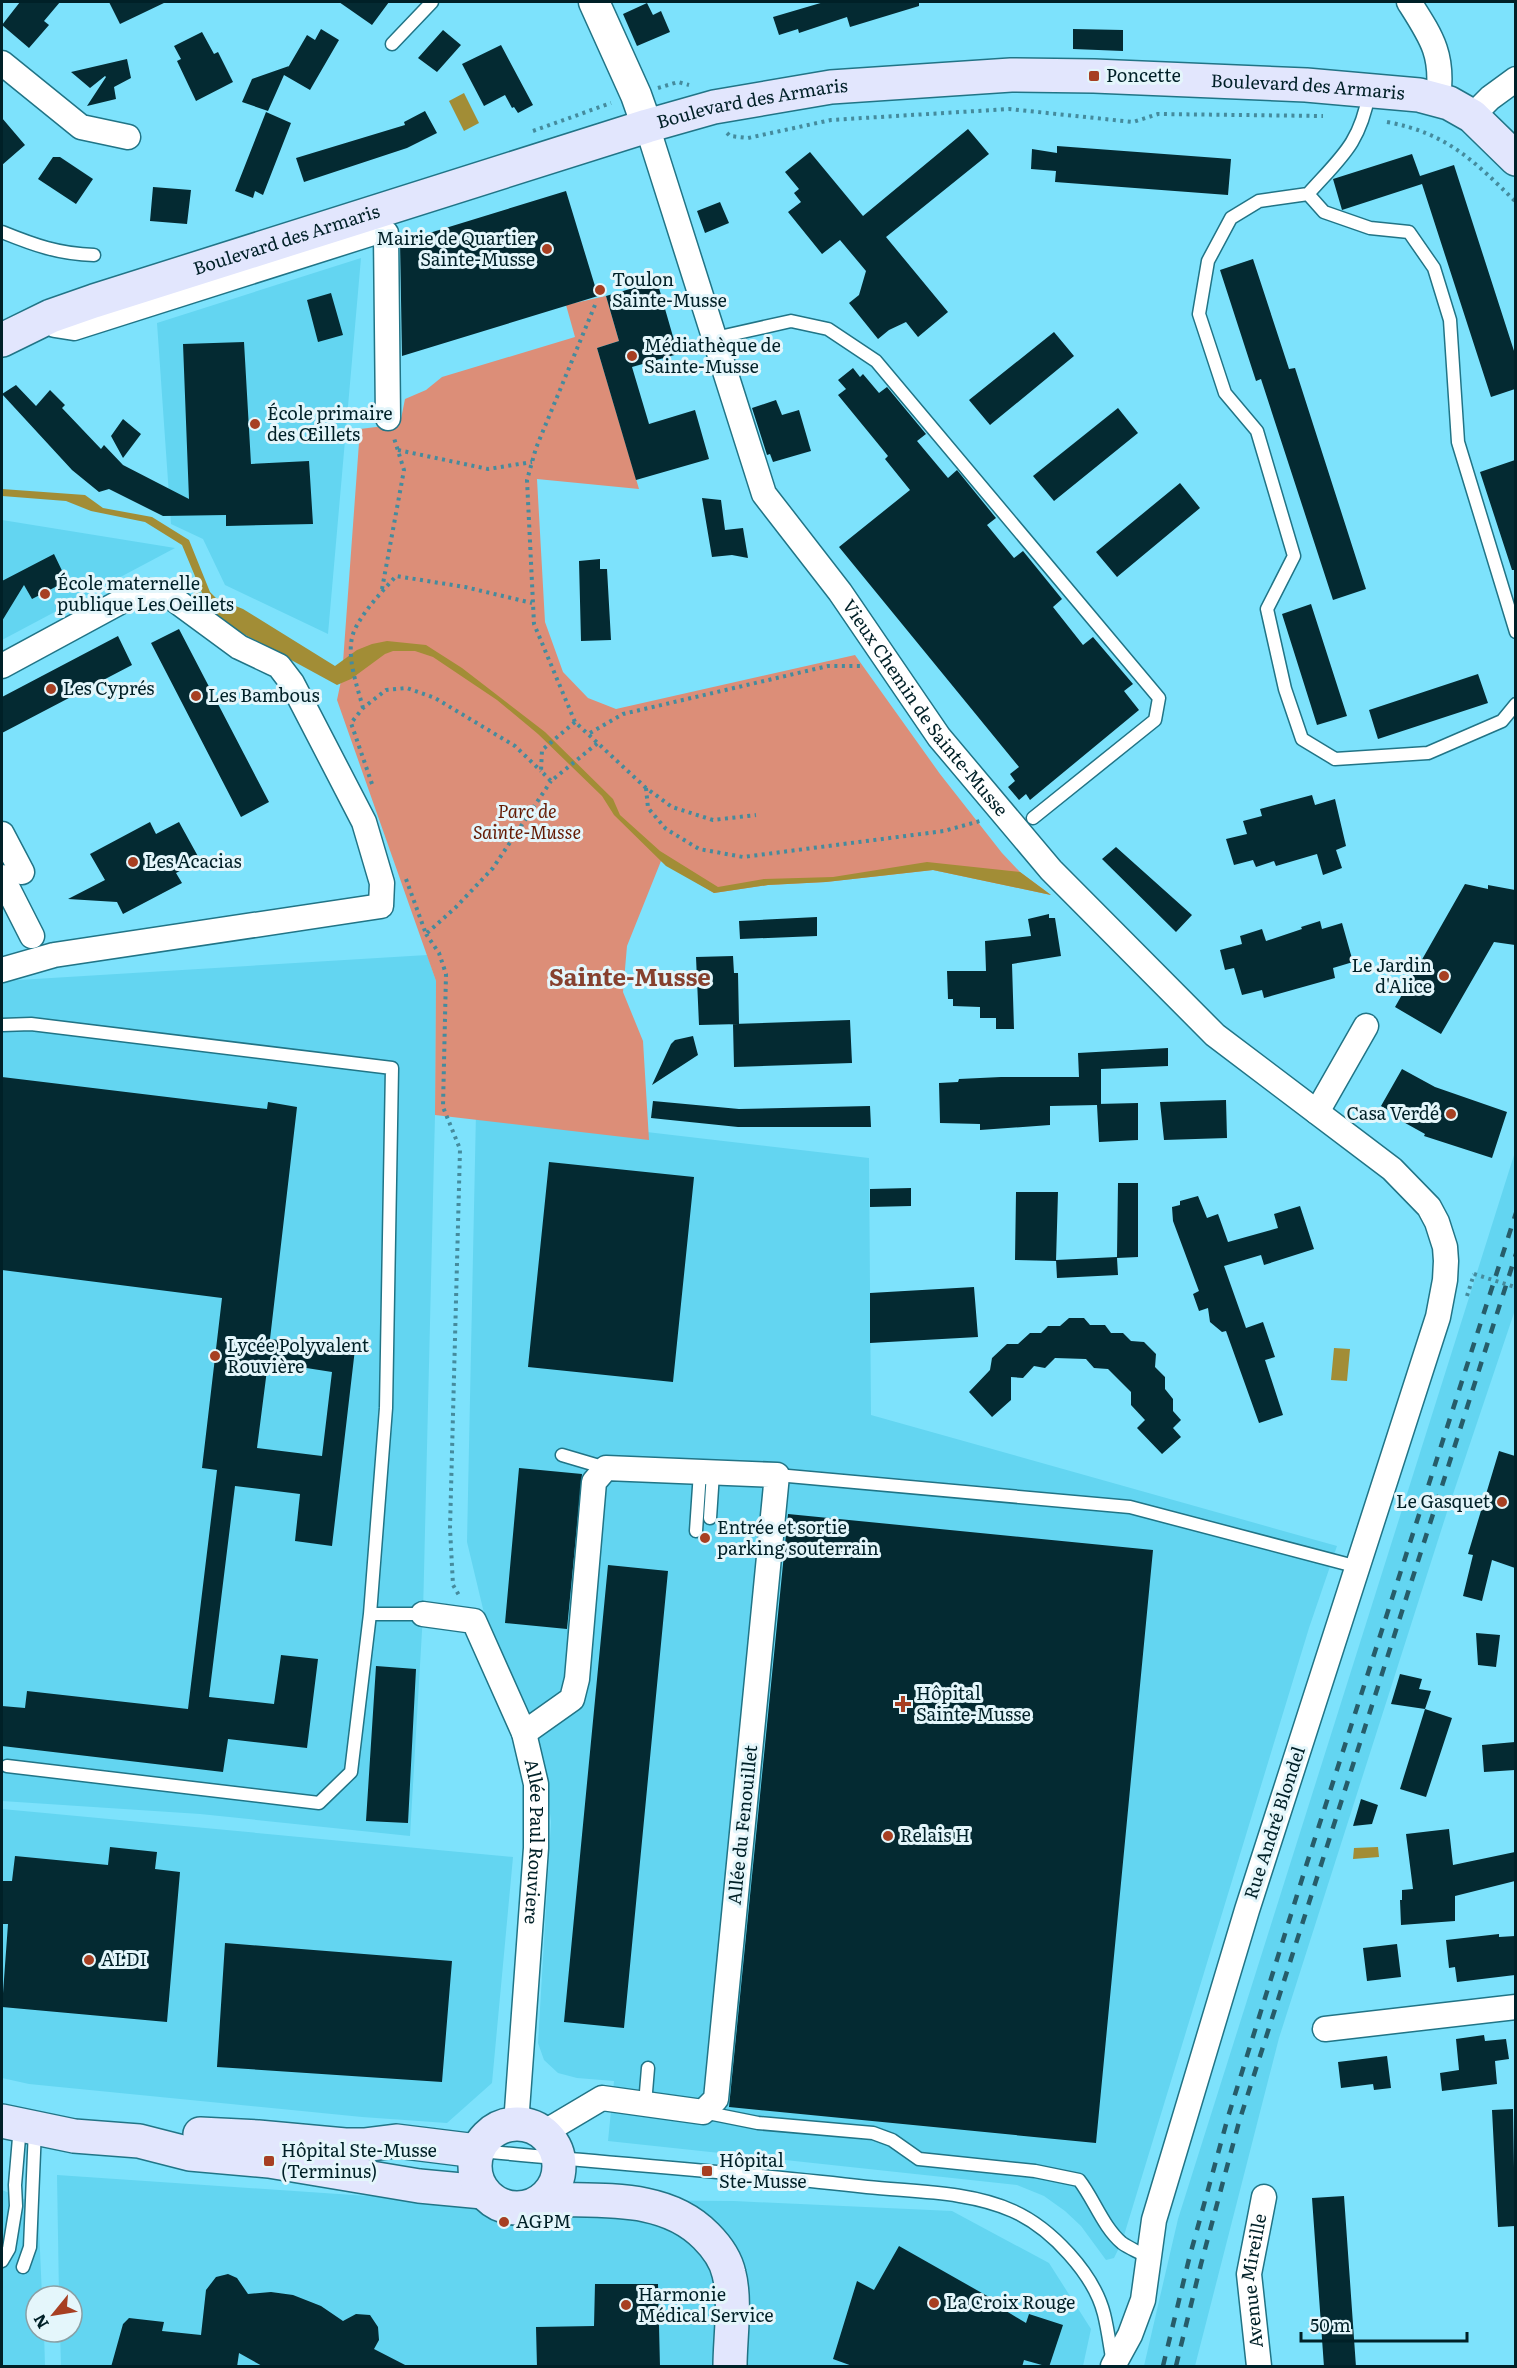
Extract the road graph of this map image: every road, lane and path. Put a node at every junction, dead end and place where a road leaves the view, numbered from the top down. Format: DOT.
graph roads {
  1 [pos="432,2"];
  2 [pos="594,2"];
  3 [pos="1409,2"];
  4 [pos="392,44"];
  5 [pos="2,63"];
  6 [pos="1515,79"];
  7 [pos="1438,99"];
  8 [pos="1367,103"];
  9 [pos="1472,116"];
  10 [pos="647,126"];
  11 [pos="725,130"];
  12 [pos="128,137"];
  13 [pos="1515,159"];
  14 [pos="1308,194"];
  15 [pos="1515,202"];
  16 [pos="2,232"];
  17 [pos="94,255"];
  18 [pos="595,305"];
  19 [pos="51,316"];
  20 [pos="715,338"];
  21 [pos="2,340"];
  22 [pos="388,418"];
  23 [pos="398,450"];
  24 [pos="532,462"];
  25 [pos="382,592"];
  26 [pos="532,603"];
  27 [pos="1515,632"];
  28 [pos="2,666"];
  29 [pos="890,666"];
  30 [pos="1515,704"];
  31 [pos="363,708"];
  32 [pos="575,722"];
  33 [pos="590,734"];
  34 [pos="599,742"];
  35 [pos="541,771"];
  36 [pos="551,781"];
  37 [pos="646,788"];
  38 [pos="374,790"];
  39 [pos="1004,814"];
  40 [pos="756,815"];
  41 [pos="1034,818"];
  42 [pos="2,834"];
  43 [pos="12,874"];
  44 [pos="406,878"];
  45 [pos="426,933"];
  46 [pos="32,936"];
  47 [pos="2,970"];
  48 [pos="2,1024"];
  49 [pos="1366,1026"];
  50 [pos="1317,1112"];
  51 [pos="1474,1274"];
  52 [pos="1445,1280"];
  53 [pos="1515,1287"];
  54 [pos="562,1455"];
  55 [pos="606,1468"];
  56 [pos="707,1472"];
  57 [pos="777,1475"];
  58 [pos="710,1518"];
  59 [pos="696,1531"];
  60 [pos="1358,1567"];
  61 [pos="370,1614"];
  62 [pos="423,1614"];
  63 [pos="474,1621"];
  64 [pos="524,1732"];
  65 [pos="7,1766"];
  66 [pos="1515,2007"];
  67 [pos="1325,2029"];
  68 [pos="648,2068"];
  69 [pos="645,2104"];
  70 [pos="704,2112"];
  71 [pos="19,2125"];
  72 [pos="139,2141"];
  73 [pos="544,2146"];
  74 [pos="477,2151"];
  75 [pos="320,2157"];
  76 [pos="361,2157"];
  77 [pos="269,2161"];
  78 [pos="483,2192"];
  79 [pos="1264,2197"];
  80 [pos="544,2199"];
  81 [pos="601,2201"];
  82 [pos="1147,2257"];
  83 [pos="2,2261"];
  84 [pos="23,2267"];
  85 [pos="1113,2366"];
  86 [pos="730,2367"];
  87 [pos="1259,2367"];
  1 -- 4 [label="lane"];
  2 -- 10 [label="street, Vieux Chemin de Sainte-Musse"];
  3 -- 7 [label="street"];
  5 -- 12 [label="street"];
  6 -- 9 [label="street"];
  7 -- 8 [label="main road, Boulevard des Armaris"];
  7 -- 9 [label="main road, Boulevard des Armaris"];
  8 -- 10 [label="main road, Boulevard des Armaris"];
  8 -- 11 [label="path"];
  8 -- 14 [label="lane"];
  8 -- 15 [label="path"];
  9 -- 13 [label="main road, Boulevard des Armaris"];
  10 -- 19 [label="main road, Boulevard des Armaris"];
  10 -- 20 [label="street, Vieux Chemin de Sainte-Musse"];
  14 -- 27 [label="lane"];
  14 -- 30 [label="lane"];
  16 -- 17 [label="lane"];
  18 -- 24 [label="path"];
  19 -- 21 [label="main road, Boulevard des Armaris"];
  19 -- 22 [label="street"];
  20 -- 29 [label="street, Vieux Chemin de Sainte-Musse"];
  20 -- 41 [label="lane"];
  22 -- 23 [label="path"];
  23 -- 24 [label="path"];
  23 -- 25 [label="path"];
  24 -- 26 [label="path"];
  25 -- 26 [label="path"];
  25 -- 31 [label="path"];
  26 -- 32 [label="path"];
  28 -- 47 [label="street"];
  29 -- 33 [label="path"];
  29 -- 39 [label="street, Vieux Chemin de Sainte-Musse"];
  31 -- 35 [label="path"];
  31 -- 38 [label="path"];
  32 -- 33 [label="path"];
  32 -- 35 [label="path"];
  33 -- 34 [label="path"];
  34 -- 36 [label="path"];
  34 -- 37 [label="path"];
  35 -- 36 [label="path"];
  36 -- 45 [label="path"];
  37 -- 39 [label="path"];
  37 -- 40 [label="path"];
  39 -- 50 [label="street, Vieux Chemin de Sainte-Musse"];
  42 -- 43 [label="street"];
  43 -- 46 [label="street"];
  44 -- 45 [label="path"];
  45 -- 63 [label="path"];
  48 -- 61 [label="lane"];
  49 -- 50 [label="street"];
  50 -- 52 [label="street, Vieux Chemin de Sainte-Musse"];
  51 -- 53 [label="path, bridge"];
  52 -- 60 [label="street, Rue André Blondel"];
  54 -- 55 [label="lane"];
  55 -- 56 [label="street"];
  55 -- 64 [label="street"];
  56 -- 57 [label="street"];
  56 -- 58 [label="lane"];
  56 -- 59 [label="lane"];
  57 -- 60 [label="lane"];
  57 -- 70 [label="street, Allée du Fenouillet"];
  60 -- 82 [label="street, Rue André Blondel"];
  61 -- 62 [label="lane"];
  61 -- 65 [label="lane"];
  62 -- 63 [label="street"];
  63 -- 64 [label="street, Allée Paul Rouviere"];
  64 -- 73 [label="street, Allée Paul Rouviere"];
  66 -- 67 [label="street"];
  68 -- 69 [label="lane"];
  69 -- 70 [label="street"];
  69 -- 73 [label="street"];
  70 -- 82 [label="lane"];
  71 -- 72 [label="main road"];
  71 -- 83 [label="lane"];
  71 -- 84 [label="lane"];
  72 -- 74 [label="main road"];
  72 -- 77 [label="main road"];
  73 -- 74 [label="lane"];
  73 -- 74 [label="main road"];
  73 -- 80 [label="main road"];
  73 -- 81 [label="main road"];
  73 -- 85 [label="lane"];
  74 -- 76 [label="lane"];
  74 -- 78 [label="main road"];
  75 -- 77 [label="lane"];
  77 -- 78 [label="main road"];
  78 -- 80 [label="main road"];
  79 -- 87 [label="street, Avenue Mireille"];
  80 -- 81 [label="main road"];
  81 -- 86 [label="main road"];
  82 -- 85 [label="street, Rue André Blondel"];
}
